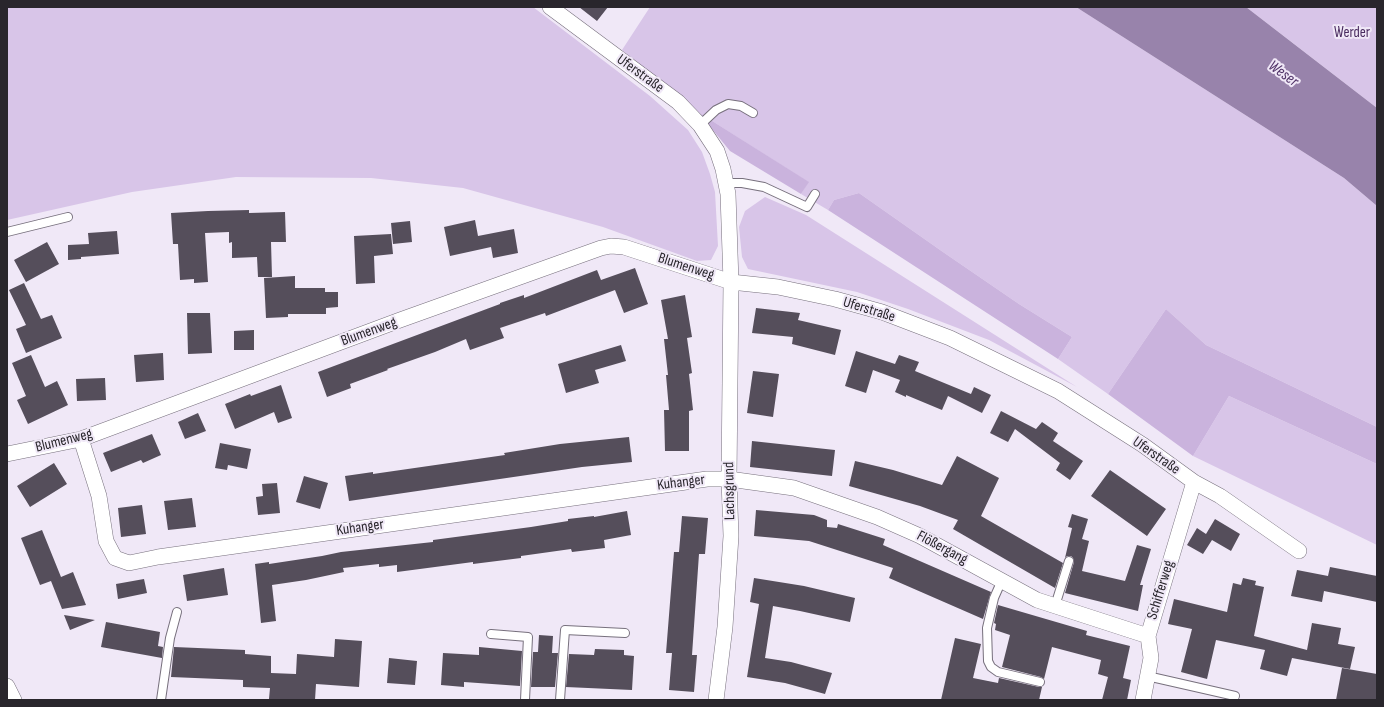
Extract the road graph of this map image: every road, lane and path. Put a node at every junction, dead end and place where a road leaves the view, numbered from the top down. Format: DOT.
graph roads {
  1 [pos="550,7"];
  2 [pos="754,113"];
  3 [pos="700,126"];
  4 [pos="726,183"];
  5 [pos="815,194"];
  6 [pos="68,217"];
  7 [pos="7,232"];
  8 [pos="730,282"];
  9 [pos="81,439"];
  10 [pos="7,454"];
  11 [pos="729,479"];
  12 [pos="1194,482"];
  13 [pos="1299,551"];
  14 [pos="1069,561"];
  15 [pos="1002,580"];
  16 [pos="1055,606"];
  17 [pos="177,612"];
  18 [pos="625,633"];
  19 [pos="491,634"];
  20 [pos="1148,636"];
  21 [pos="1147,676"];
  22 [pos="1040,682"];
  23 [pos="7,686"];
  24 [pos="1235,696"];
  25 [pos="14,700"];
  26 [pos="161,700"];
  27 [pos="525,700"];
  28 [pos="560,700"];
  29 [pos="716,700"];
  30 [pos="1143,700"];
  1 -- 3 [label="street, Uferstraße"];
  2 -- 3 [label="lane"];
  3 -- 4 [label="street, Uferstraße"];
  4 -- 5 [label="lane"];
  4 -- 8 [label="street, Uferstraße"];
  6 -- 7 [label="lane"];
  8 -- 9 [label="street, Blumenweg"];
  8 -- 11 [label="street, Lachsgrund"];
  8 -- 12 [label="street, Uferstraße"];
  9 -- 10 [label="street, Blumenweg"];
  9 -- 11 [label="street, Kuhanger"];
  11 -- 15 [label="street, Flößergang"];
  11 -- 29 [label="street, Lachsgrund"];
  12 -- 13 [label="street, Uferstraße"];
  12 -- 20 [label="street, Schifferweg"];
  14 -- 16 [label="lane"];
  15 -- 16 [label="street, Flößergang"];
  15 -- 22 [label="lane"];
  16 -- 20 [label="street, Flößergang"];
  17 -- 26 [label="lane"];
  18 -- 28 [label="lane"];
  19 -- 27 [label="lane"];
  20 -- 21 [label="street, Schifferweg"];
  21 -- 24 [label="lane"];
  21 -- 30 [label="street, Schifferweg"];
  23 -- 25 [label="street"];
}
